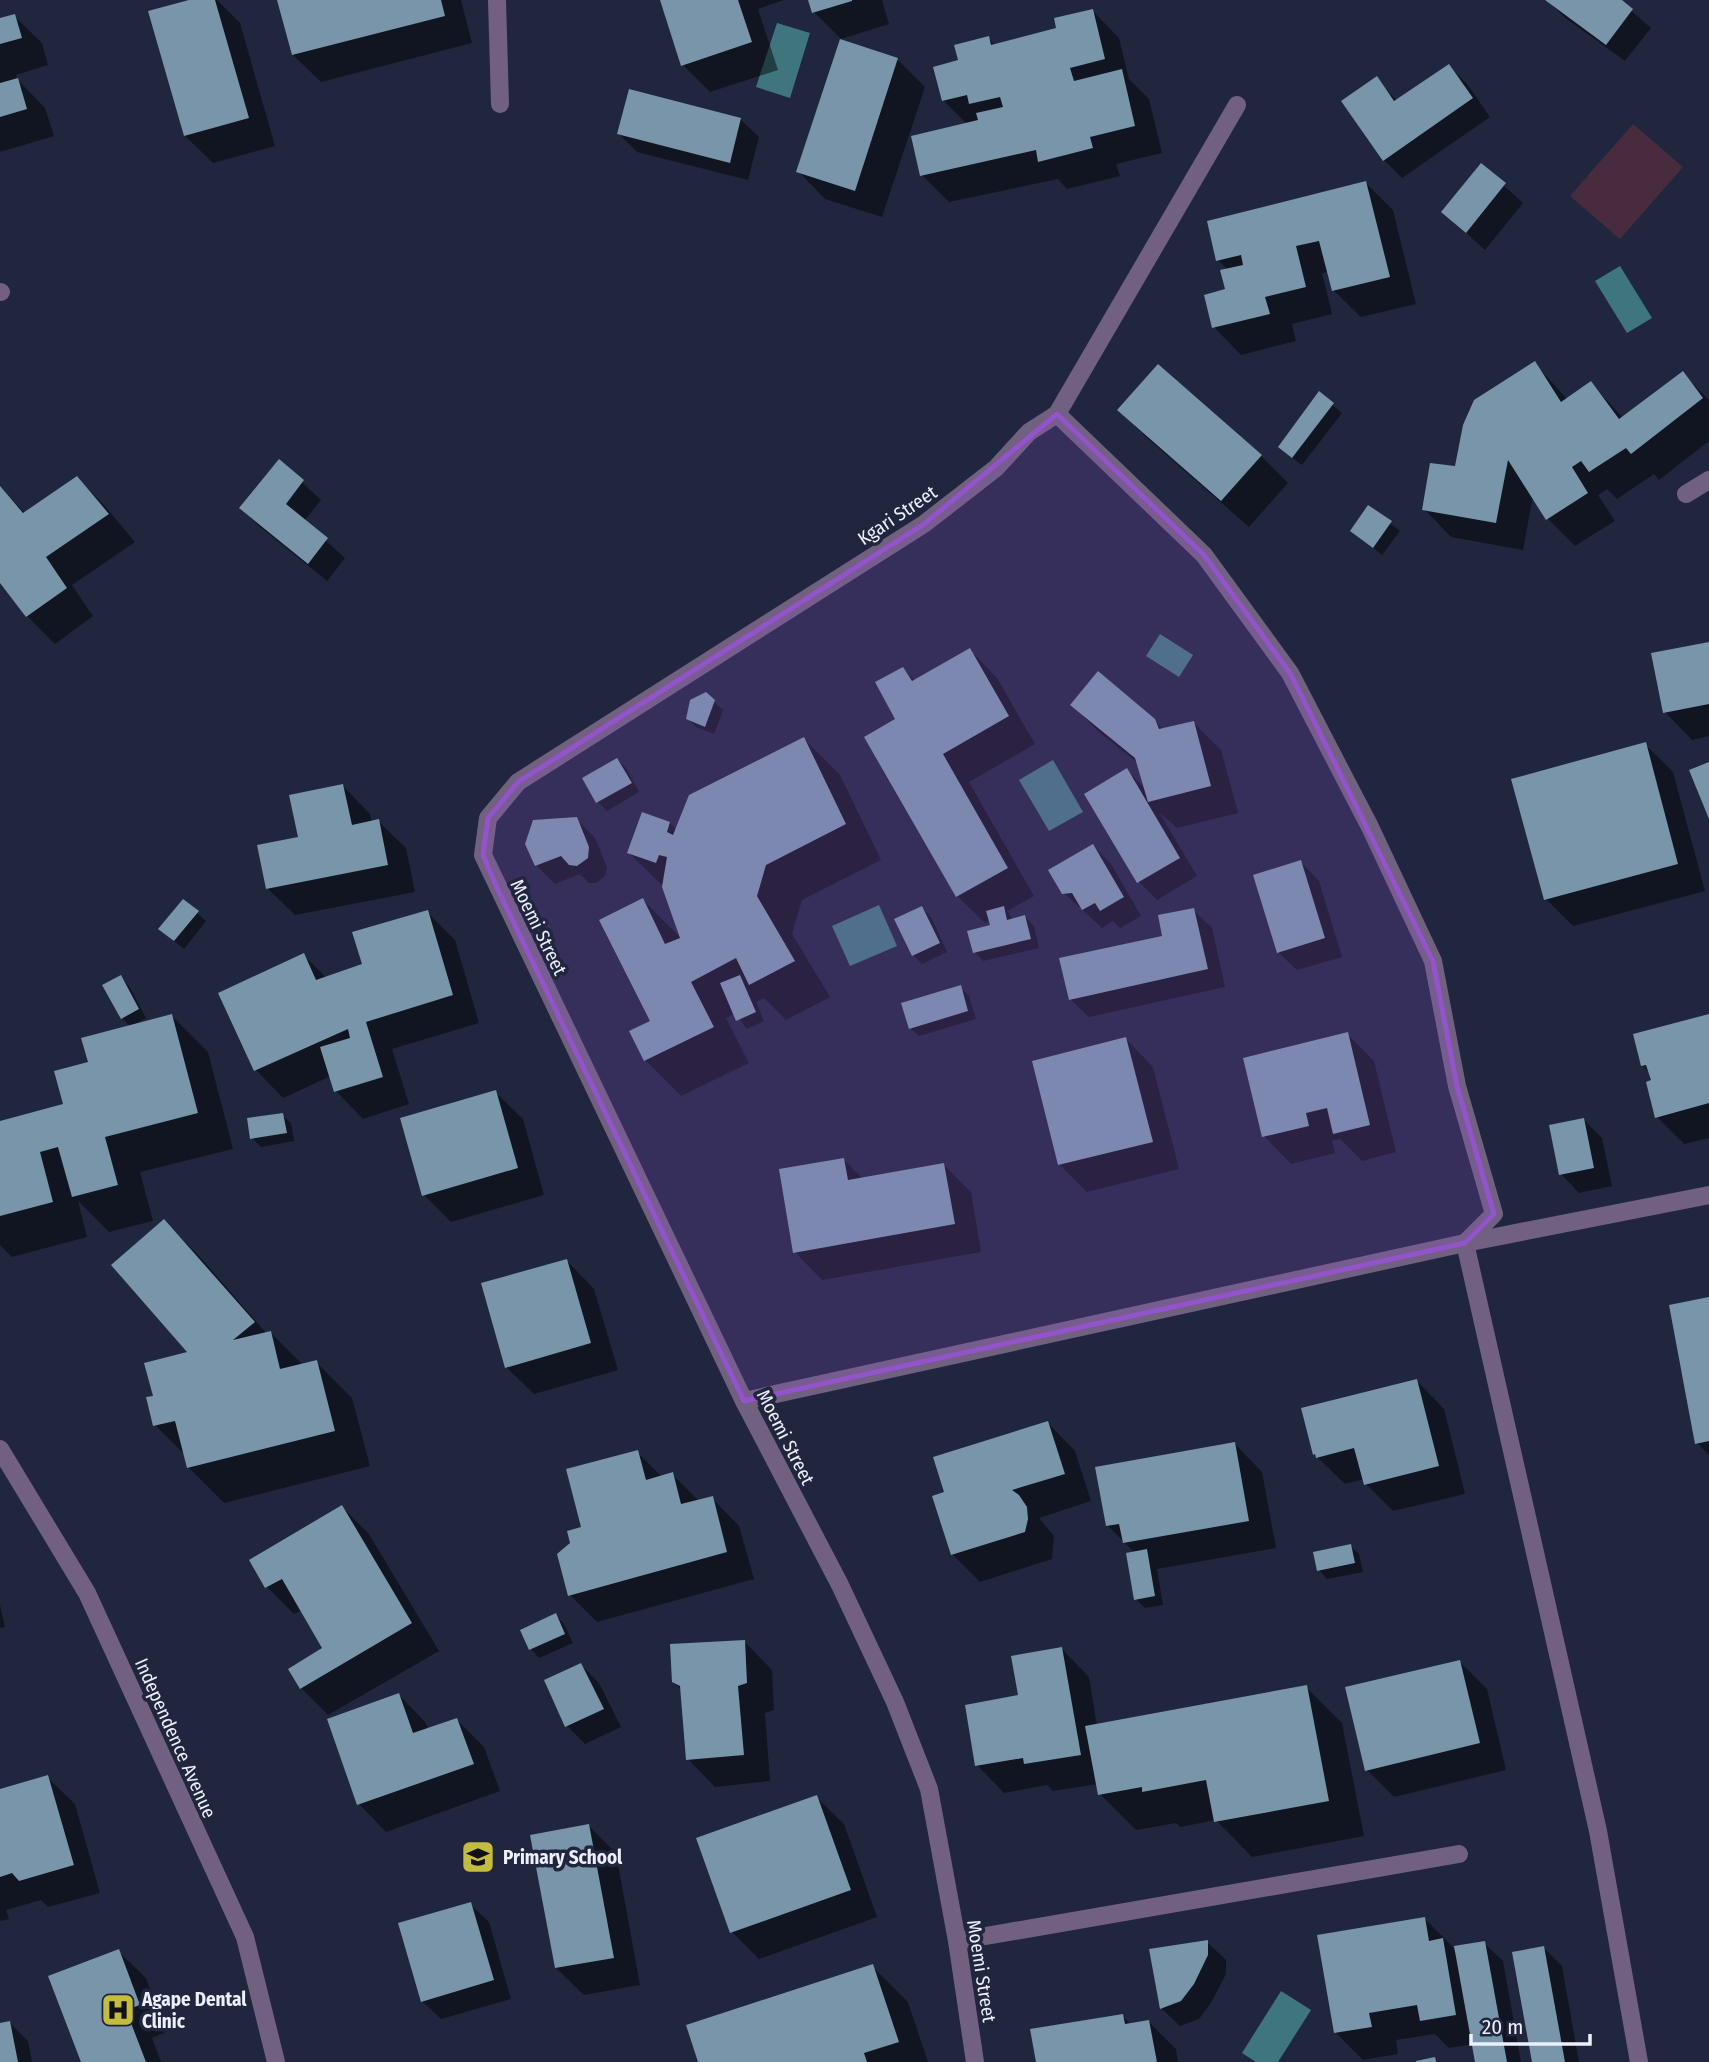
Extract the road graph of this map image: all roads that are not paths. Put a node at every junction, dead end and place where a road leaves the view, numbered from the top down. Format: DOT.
graph roads {
  1 [pos="497,0"];
  2 [pos="500,104"];
  3 [pos="1237,105"];
  4 [pos="1057,414"];
  5 [pos="1709,480"];
  6 [pos="1686,494"];
  7 [pos="483,855"];
  8 [pos="1709,1195"];
  9 [pos="1465,1243"];
  10 [pos="744,1401"];
  11 [pos="0,1449"];
  12 [pos="1459,1854"];
  13 [pos="957,1941"];
  14 [pos="276,2062"];
  15 [pos="975,2062"];
  16 [pos="1639,2062"];
  1 -- 2 [label="street"];
  3 -- 4 [label="street, Kgari Street"];
  4 -- 7 [label="street, Kgari Street"];
  4 -- 9 [label="street"];
  5 -- 6 [label="street"];
  7 -- 10 [label="street, Moemi Street"];
  8 -- 9 [label="street"];
  9 -- 10 [label="street"];
  9 -- 16 [label="street"];
  10 -- 13 [label="street, Moemi Street"];
  11 -- 14 [label="street, Independence Avenue"];
  12 -- 13 [label="street"];
  13 -- 15 [label="street, Moemi Street"];
}
